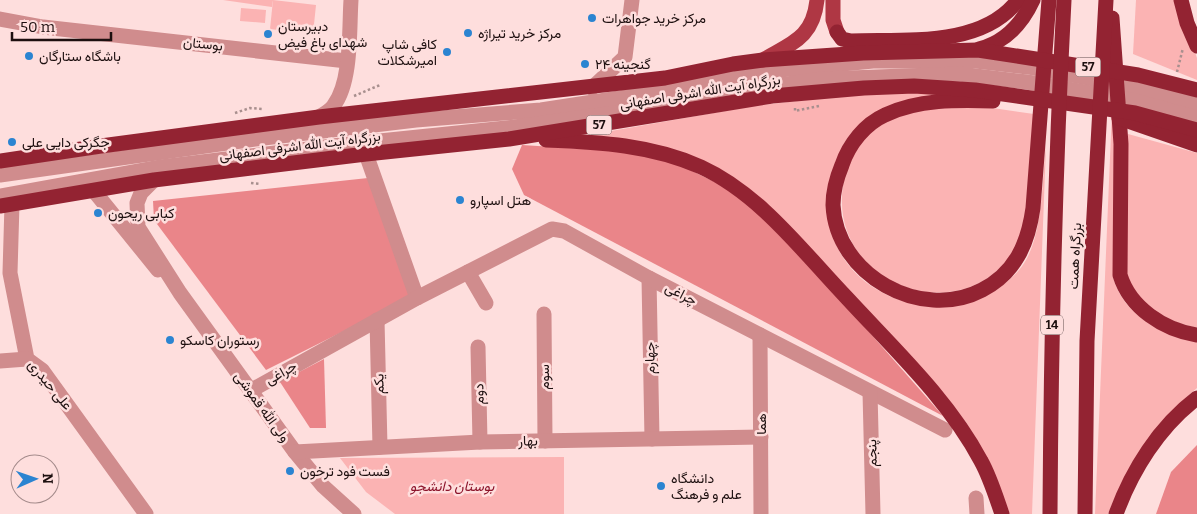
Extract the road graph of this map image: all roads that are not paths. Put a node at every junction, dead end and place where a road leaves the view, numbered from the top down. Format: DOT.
graph roads {
  1 [pos="351,0"];
  2 [pos="632,0"];
  3 [pos="817,0"];
  4 [pos="833,0"];
  5 [pos="1018,0"];
  6 [pos="1033,0"];
  7 [pos="1050,0"];
  8 [pos="1064,0"];
  9 [pos="1106,0"];
  10 [pos="1110,0"];
  11 [pos="1181,0"];
  12 [pos="0,19"];
  13 [pos="837,32"];
  14 [pos="1190,46"];
  15 [pos="978,50"];
  16 [pos="763,60"];
  17 [pos="347,61"];
  18 [pos="592,88"];
  19 [pos="1197,90"];
  20 [pos="1057,102"];
  21 [pos="1197,104"];
  22 [pos="1089,108"];
  23 [pos="319,118"];
  24 [pos="1197,118"];
  25 [pos="1197,130"];
  26 [pos="509,139"];
  27 [pos="1197,145"];
  28 [pos="366,154"];
  29 [pos="0,161"];
  30 [pos="0,175"];
  31 [pos="154,180"];
  32 [pos="94,191"];
  33 [pos="4,202"];
  34 [pos="468,272"];
  35 [pos="649,278"];
  36 [pos="180,293"];
  37 [pos="417,298"];
  38 [pos="486,303"];
  39 [pos="544,314"];
  40 [pos="377,320"];
  41 [pos="760,335"];
  42 [pos="1197,335"];
  43 [pos="478,347"];
  44 [pos="27,359"];
  45 [pos="0,361"];
  46 [pos="250,390"];
  47 [pos="870,392"];
  48 [pos="1197,398"];
  49 [pos="945,430"];
  50 [pos="761,436"];
  51 [pos="652,439"];
  52 [pos="545,441"];
  53 [pos="480,442"];
  54 [pos="380,447"];
  55 [pos="295,452"];
  56 [pos="976,498"];
  57 [pos="146,514"];
  58 [pos="354,514"];
  59 [pos="761,514"];
  60 [pos="873,514"];
  61 [pos="977,514"];
  62 [pos="1002,514"];
  63 [pos="1050,514"];
  64 [pos="1086,514"];
  65 [pos="1116,514"];
  1 -- 17 [label="street"];
  2 -- 18 [label="street"];
  3 -- 16 [label="main road"];
  4 -- 13 [label="main road"];
  5 -- 13 [label="highway"];
  6 -- 15 [label="highway"];
  7 -- 20 [label="highway"];
  8 -- 63 [label="highway, بزرگراه همت / 14"];
  9 -- 64 [label="highway, بزرگراه همت"];
  10 -- 42 [label="highway"];
  11 -- 14 [label="highway"];
  12 -- 17 [label="street, بوستان"];
  15 -- 16 [label="highway, بزرگراه آیت الله اشرفی اصفهانی / 57"];
  15 -- 19 [label="highway, بزرگراه آیت الله اشرفی اصفهانی / 57"];
  16 -- 18 [label="highway, بزرگراه آیت الله اشرفی اصفهانی / 57"];
  17 -- 23 [label="street"];
  18 -- 23 [label="highway, بزرگراه آیت الله اشرفی اصفهانی / 57"];
  20 -- 22 [label="highway, بزرگراه آیت الله اشرفی اصفهانی / 57"];
  20 -- 26 [label="highway, بزرگراه آیت الله اشرفی اصفهانی / 57"];
  21 -- 30 [label="street"];
  22 -- 25 [label="highway, بزرگراه آیت الله اشرفی اصفهانی / 57"];
  22 -- 27 [label="highway"];
  23 -- 29 [label="highway, بزرگراه آیت الله اشرفی اصفهانی / 57"];
  24 -- 33 [label="street"];
  26 -- 28 [label="highway, بزرگراه آیت الله اشرفی اصفهانی / 57"];
  26 -- 62 [label="highway"];
  28 -- 31 [label="highway, بزرگراه آیت الله اشرفی اصفهانی / 57"];
  28 -- 37 [label="street"];
  31 -- 32 [label="highway, بزرگراه آیت الله اشرفی اصفهانی / 57"];
  31 -- 36 [label="street, ولی الله قموشی"];
  32 -- 33 [label="highway, بزرگراه آیت الله اشرفی اصفهانی / 57"];
  32 -- 36 [label="street, ولی الله قموشی"];
  33 -- 44 [label="street, علی حیدری"];
  34 -- 35 [label="street, چراغی"];
  34 -- 37 [label="street, چراغی"];
  34 -- 38 [label="street"];
  35 -- 41 [label="street, چراغی"];
  35 -- 51 [label="street, چهارم"];
  36 -- 46 [label="street, ولی الله قموشی"];
  37 -- 40 [label="street, چراغی"];
  39 -- 52 [label="street, سوم"];
  40 -- 46 [label="street, چراغی"];
  40 -- 54 [label="street, یکم"];
  41 -- 47 [label="street, چراغی"];
  41 -- 50 [label="street, هما"];
  43 -- 53 [label="street, دوم"];
  44 -- 45 [label="street"];
  44 -- 57 [label="street, علی حیدری"];
  46 -- 55 [label="street, ولی الله قموشی"];
  47 -- 49 [label="street, چراغی"];
  47 -- 60 [label="street, پنجم"];
  48 -- 65 [label="highway"];
  50 -- 51 [label="street, بهار"];
  50 -- 59 [label="street, هما"];
  51 -- 52 [label="street, بهار"];
  52 -- 53 [label="street, بهار"];
  53 -- 54 [label="street, بهار"];
  54 -- 55 [label="street, بهار"];
  55 -- 58 [label="street, ولی الله قموشی"];
  56 -- 61 [label="street"];
}
